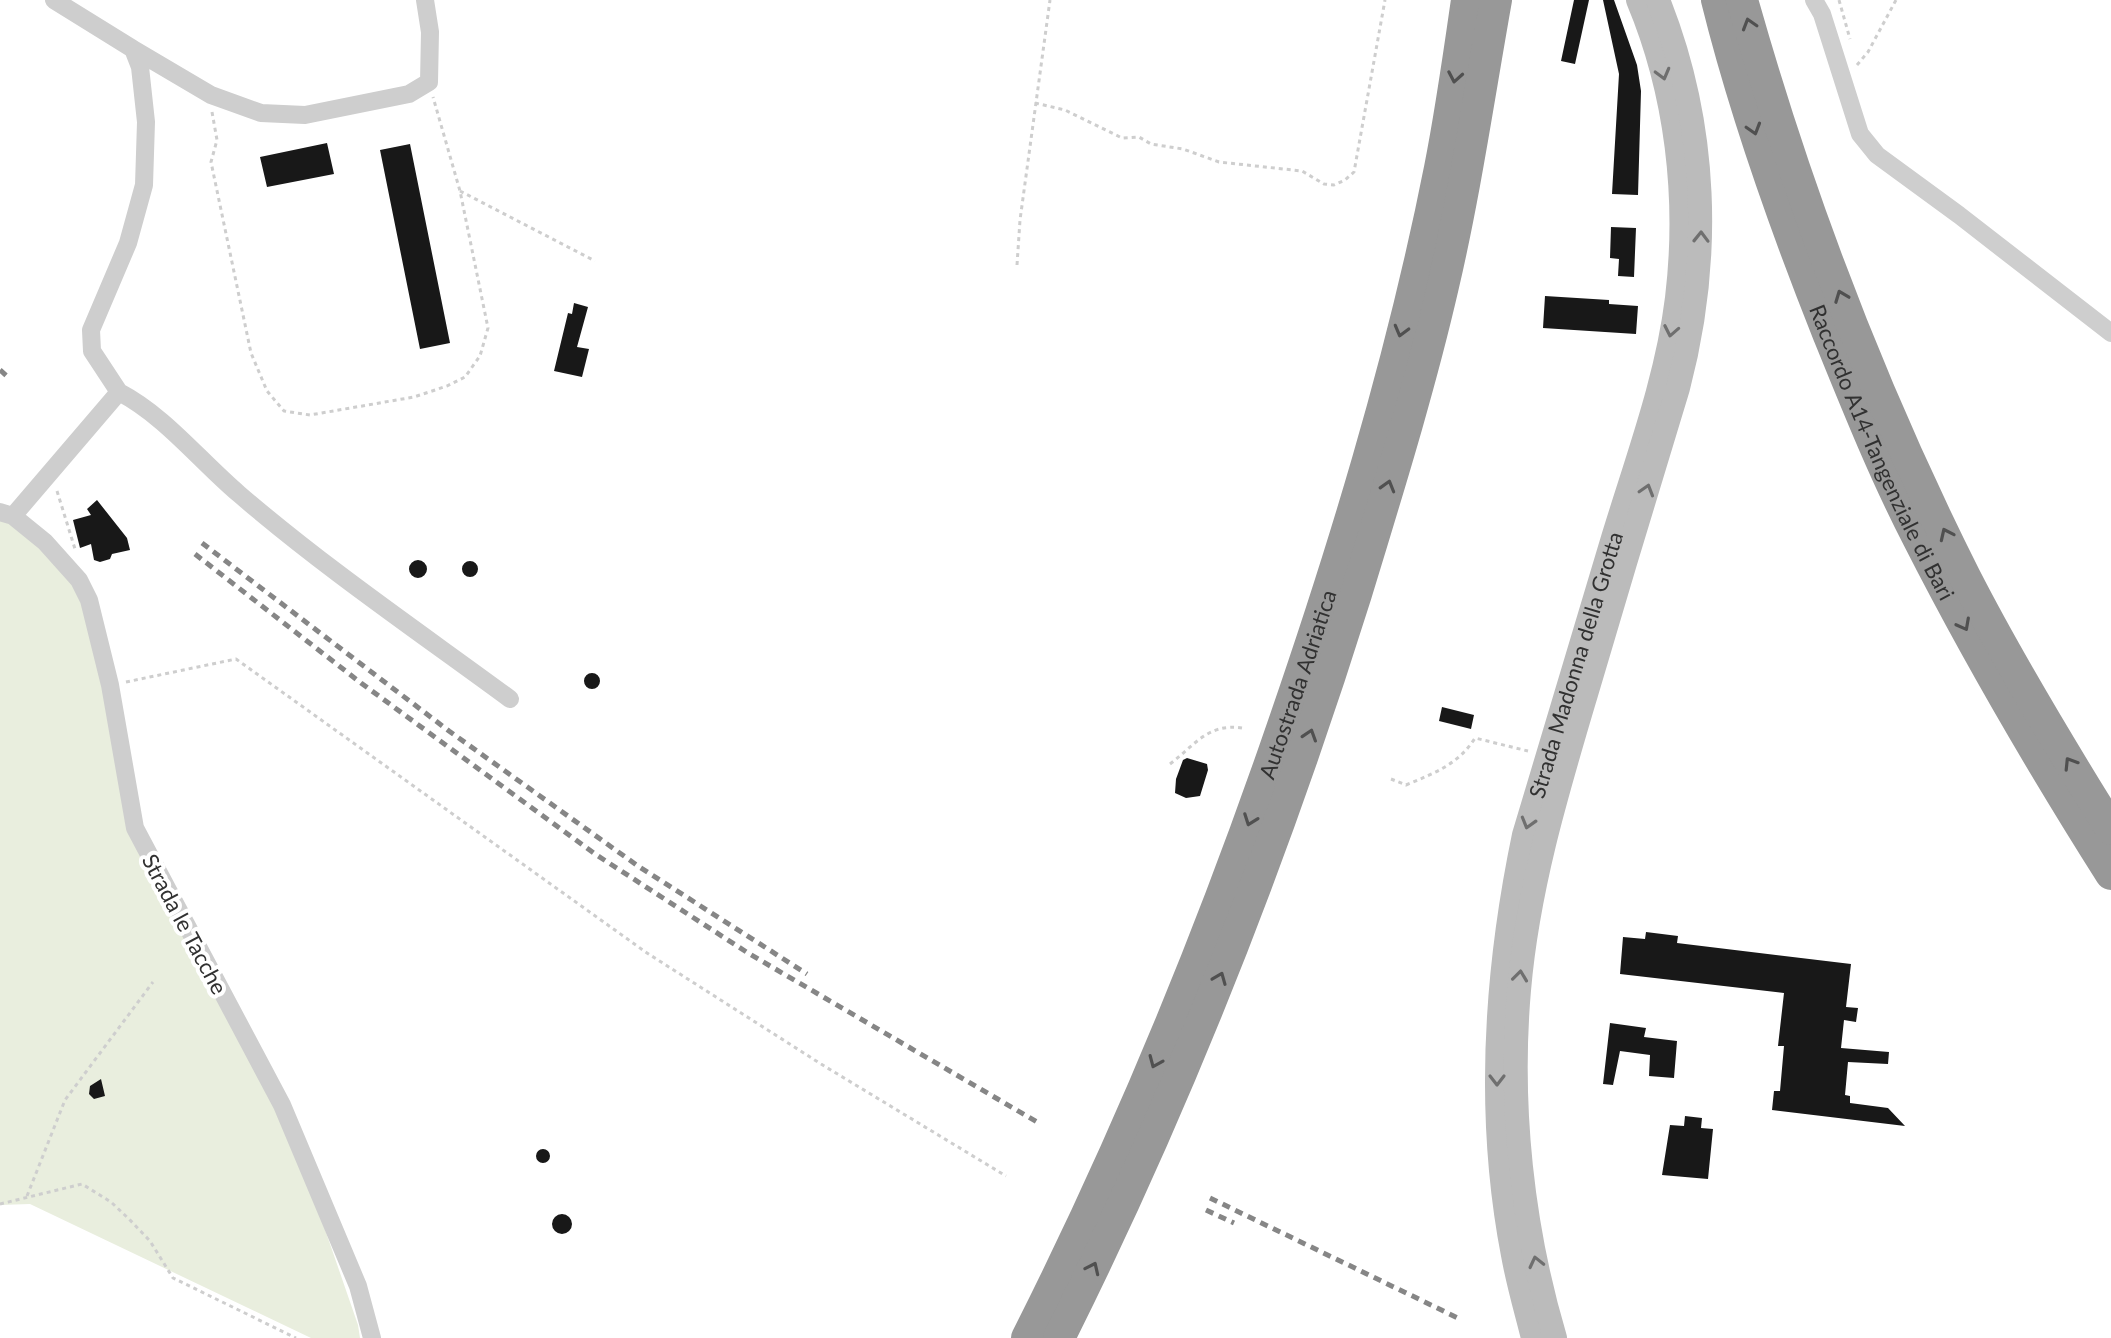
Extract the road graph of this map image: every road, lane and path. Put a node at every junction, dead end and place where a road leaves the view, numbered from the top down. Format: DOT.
graph roads {
  1 [pos="54,0"];
  2 [pos="425,0"];
  3 [pos="1050,0"];
  4 [pos="1385,0"];
  5 [pos="1467,0"];
  6 [pos="1496,0"];
  7 [pos="1638,0"];
  8 [pos="1658,0"];
  9 [pos="1717,0"];
  10 [pos="1742,0"];
  11 [pos="1814,0"];
  12 [pos="1896,0"];
  13 [pos="133,49"];
  14 [pos="1840,76"];
  15 [pos="429,82"];
  16 [pos="211,95"];
  17 [pos="1035,103"];
  18 [pos="460,191"];
  19 [pos="595,261"];
  20 [pos="1017,265"];
  21 [pos="2111,333"];
  22 [pos="119,392"];
  23 [pos="57,491"];
  24 [pos="7,514"];
  25 [pos="79,580"];
  26 [pos="110,685"];
  27 [pos="510,699"];
  28 [pos="1242,728"];
  29 [pos="1548,755"];
  30 [pos="1170,764"];
  31 [pos="1391,779"];
  32 [pos="2111,829"];
  33 [pos="2111,874"];
  34 [pos="153,982"];
  35 [pos="1006,1176"];
  36 [pos="27,1196"];
  37 [pos="0,1204"];
  38 [pos="296,1338"];
  39 [pos="372,1338"];
  40 [pos="1027,1338"];
  41 [pos="1059,1338"];
  42 [pos="1533,1338"];
  43 [pos="1555,1338"];
  1 -- 13 [label="street"];
  2 -- 15 [label="street"];
  3 -- 17 [label="path"];
  4 -- 17 [label="path"];
  5 -- 40 [label="highway, Autostrada Adriatica, one-way"];
  41 -- 6 [label="highway, Autostrada Adriatica, one-way"];
  7 -- 29 [label="main road, Strada Madonna della Grotta, one-way"];
  43 -- 8 [label="main road, Strada Madonna della Grotta, one-way"];
  9 -- 33 [label="highway, Raccordo A14-Tangenziale di Bari, one-way"];
  32 -- 10 [label="highway, Raccordo A14-Tangenziale di Bari, one-way"];
  11 -- 14 [label="street"];
  12 -- 14 [label="path"];
  13 -- 16 [label="street"];
  13 -- 22 [label="street"];
  14 -- 21 [label="street"];
  15 -- 16 [label="street"];
  15 -- 18 [label="path"];
  16 -- 18 [label="path"];
  17 -- 20 [label="path"];
  18 -- 19 [label="path"];
  22 -- 24 [label="street"];
  22 -- 27 [label="street"];
  23 -- 25 [label="path"];
  24 -- 25 [label="street"];
  25 -- 26 [label="street, Strada le Tacche"];
  26 -- 35 [label="path"];
  26 -- 39 [label="street, Strada le Tacche"];
  28 -- 30 [label="path"];
  29 -- 31 [label="path"];
  29 -- 42 [label="main road, Strada Madonna della Grotta, one-way"];
  34 -- 36 [label="path"];
  36 -- 37 [label="path"];
  36 -- 38 [label="path"];
}
